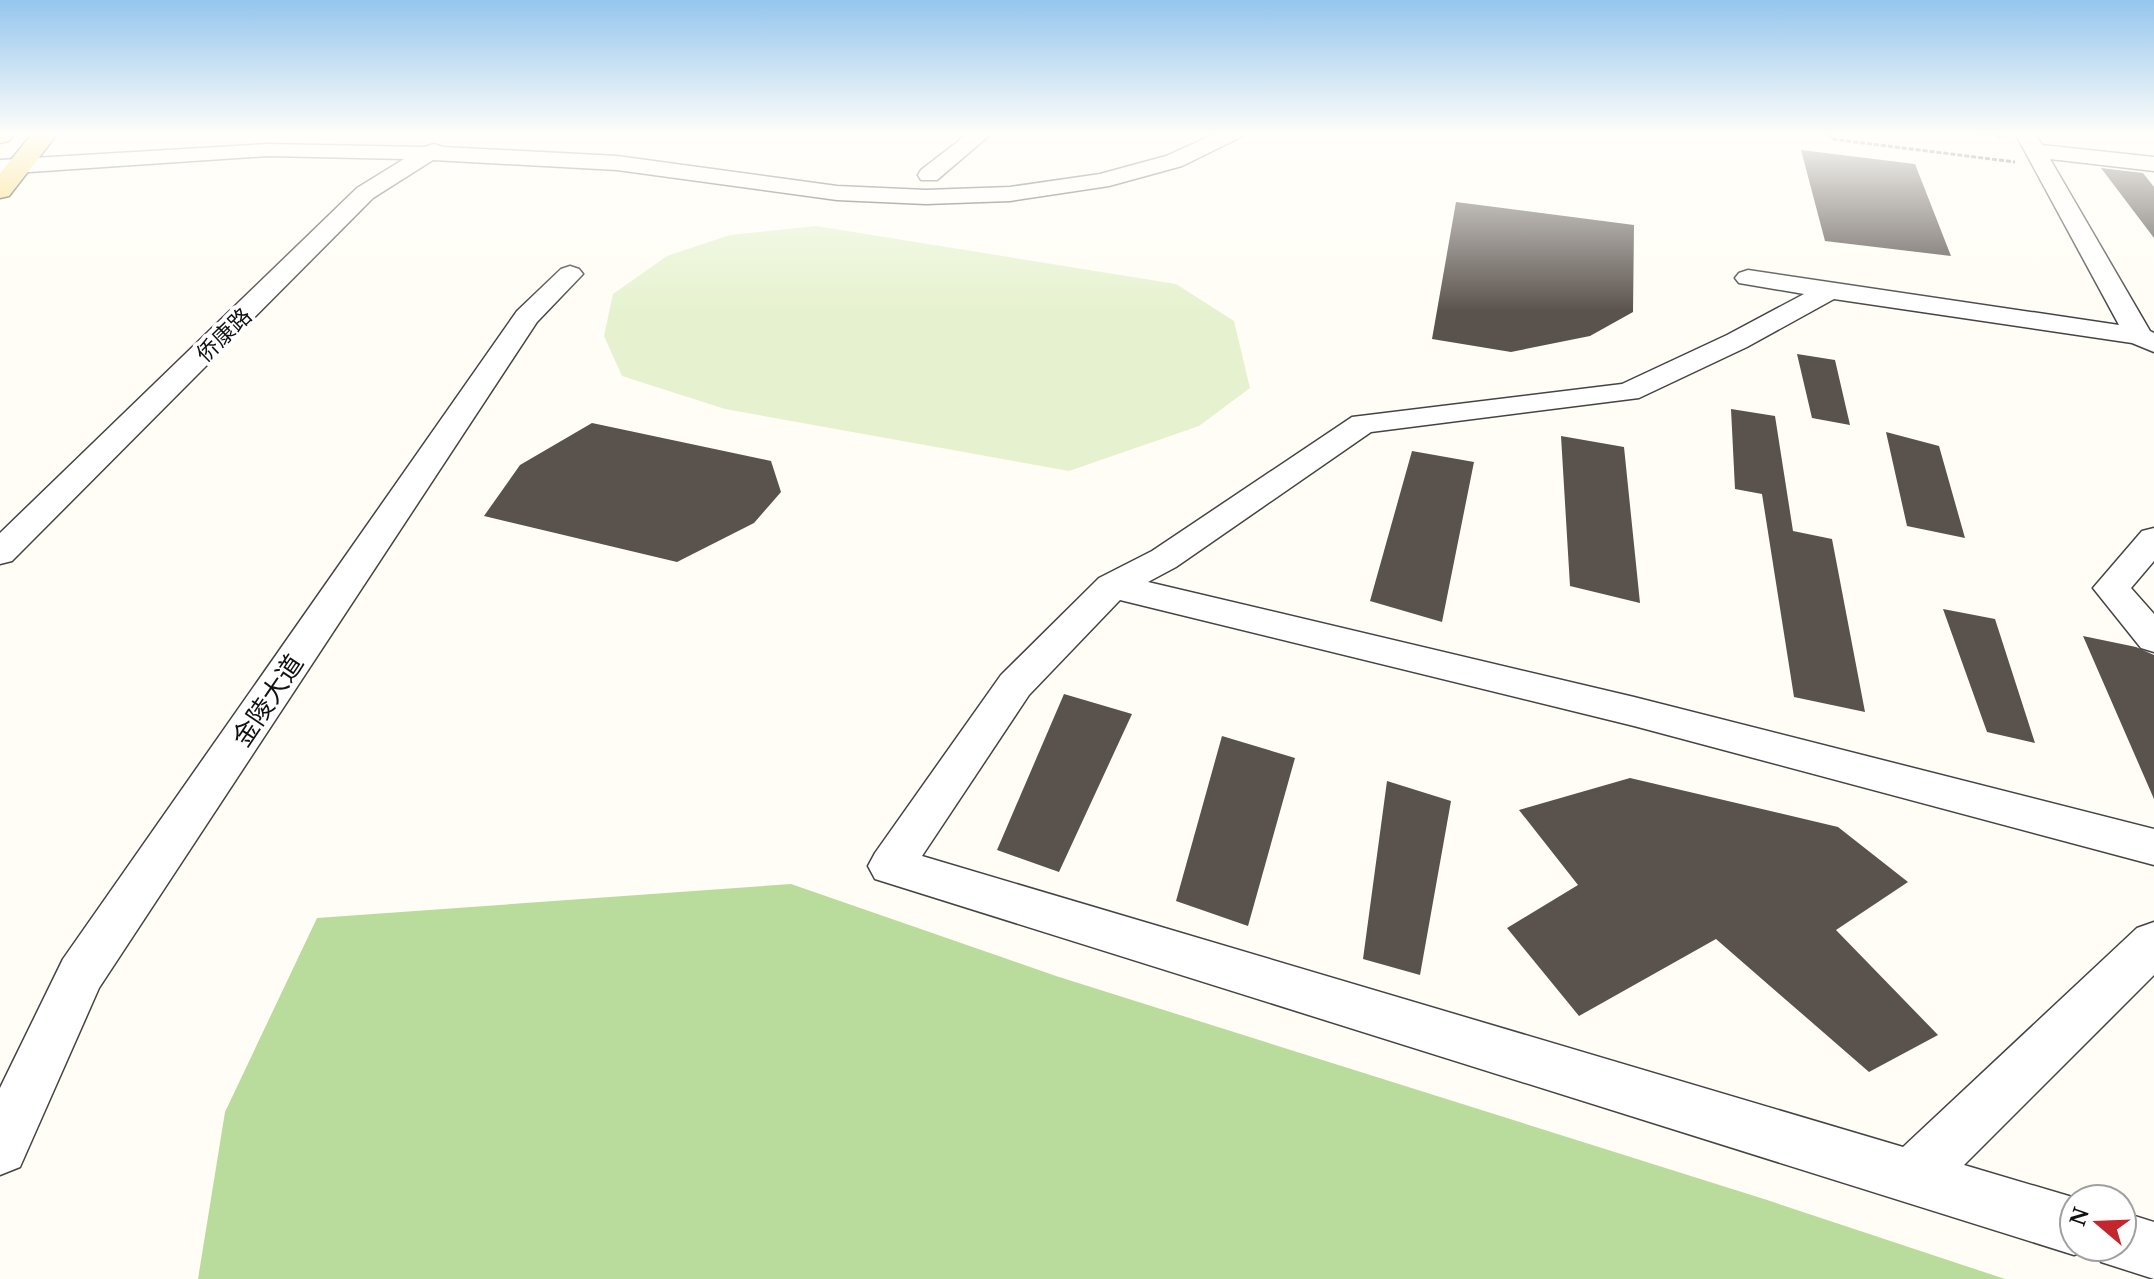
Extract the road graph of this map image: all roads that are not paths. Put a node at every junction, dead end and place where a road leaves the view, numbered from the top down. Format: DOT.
graph roads {
  1 [pos="366,193"];
  2 [pos="835,193"];
  3 [pos="1019,193"];
  4 [pos="2060,193"];
  5 [pos="570,274"];
  6 [pos="1748,278"];
  7 [pos="1829,291"];
  8 [pos="2147,340"];
  9 [pos="2154,539"];
  10 [pos="0,553"];
  11 [pos="1112,586"];
  12 [pos="2154,639"];
  13 [pos="2154,847"];
  14 [pos="2154,943"];
  15 [pos="0,1148"];
  16 [pos="1912,1177"];
  17 [pos="2058,1221"];
  1 -- 10 [label="street, 侨康路"];
  2 -- 3 [label="street"];
  4 -- 8 [label="street"];
  5 -- 15 [label="street, 金陵大道"];
  6 -- 7 [label="street"];
  7 -- 8 [label="street"];
  7 -- 11 [label="street"];
  9 -- 12 [label="street"];
  11 -- 13 [label="street"];
  11 -- 16 [label="street"];
  14 -- 16 [label="street"];
  16 -- 17 [label="street"];
}
